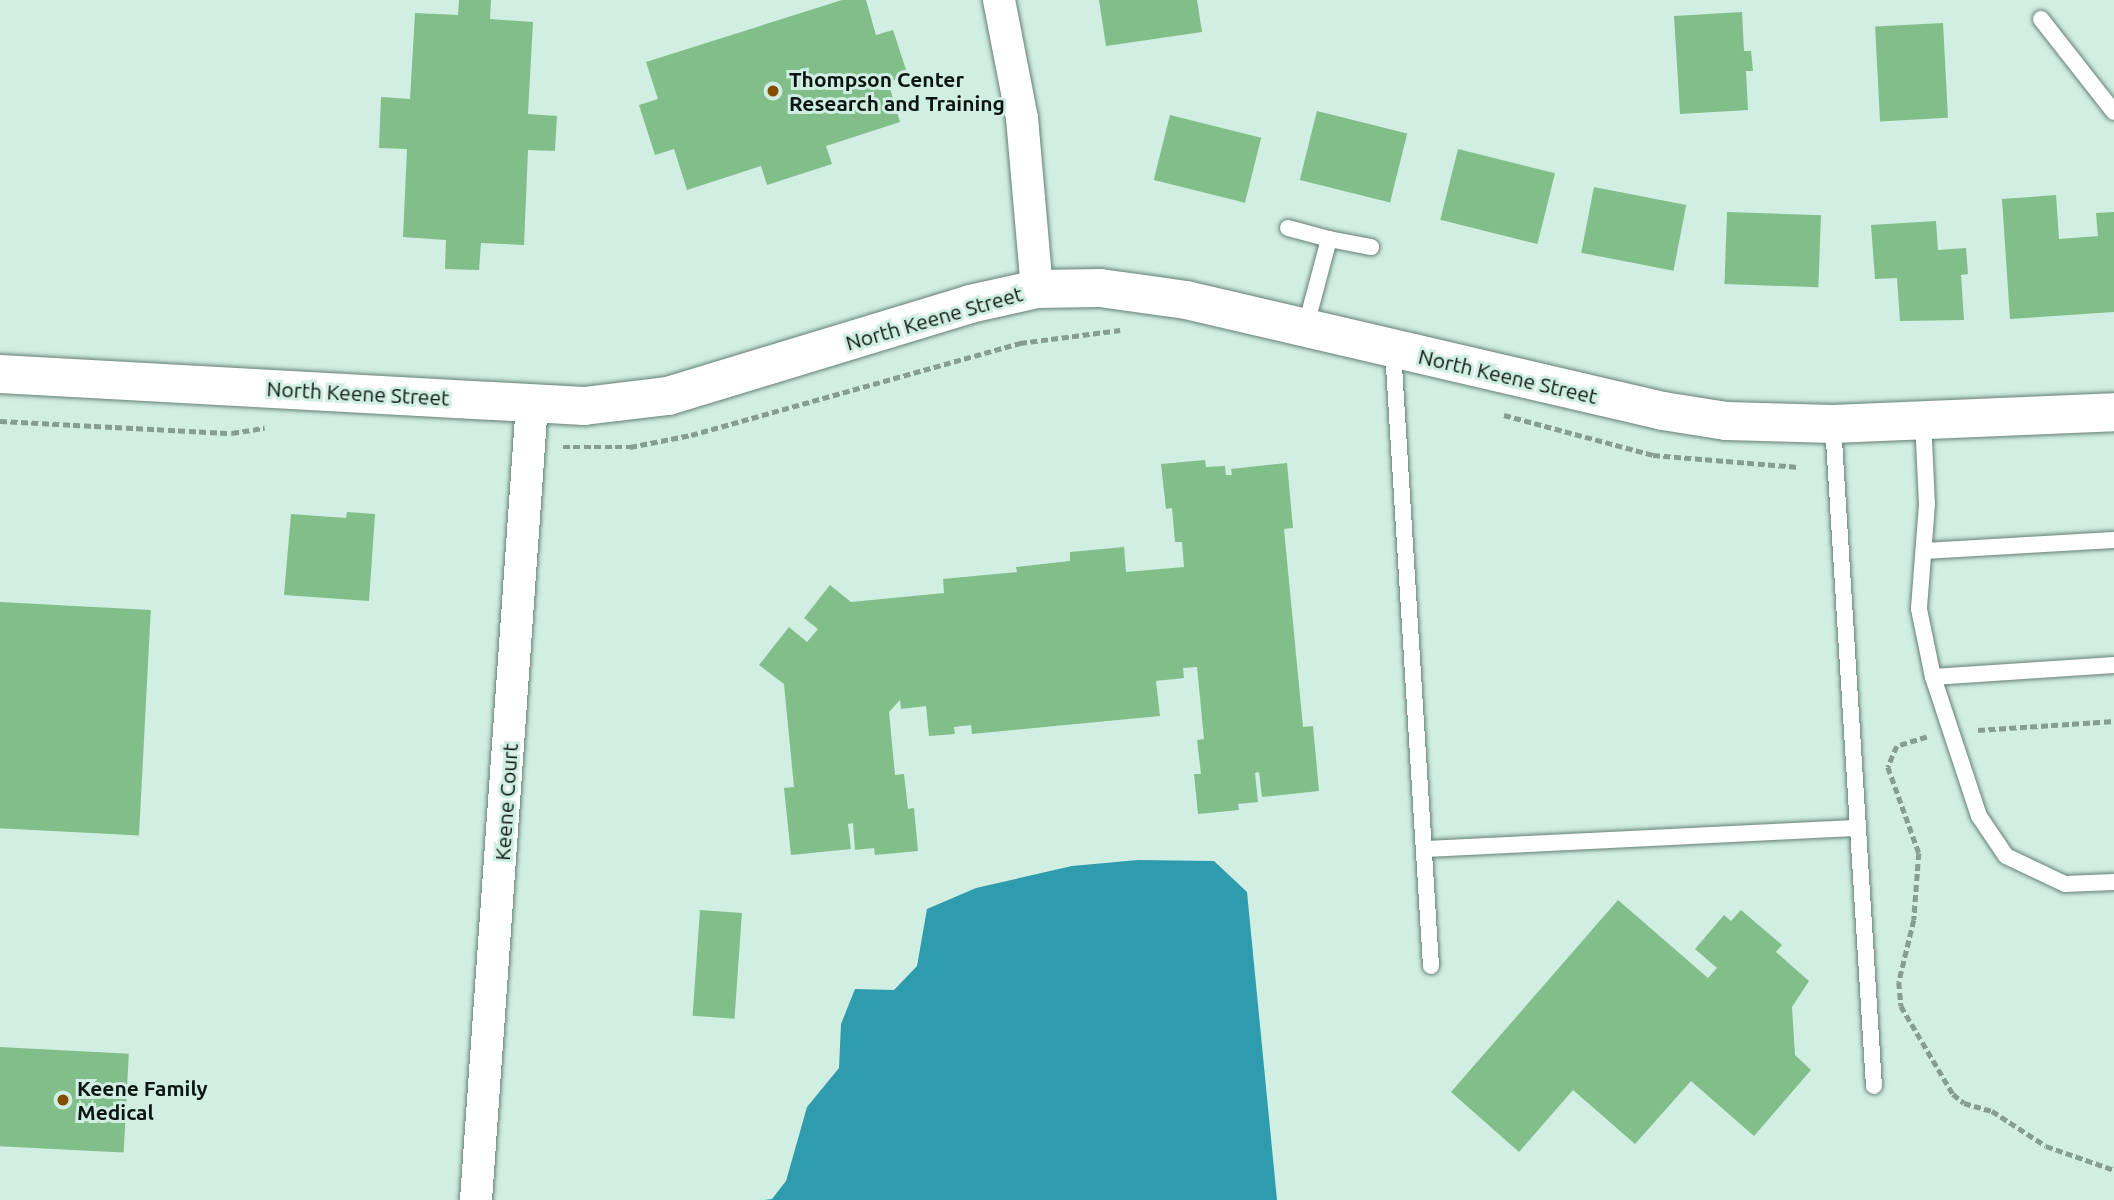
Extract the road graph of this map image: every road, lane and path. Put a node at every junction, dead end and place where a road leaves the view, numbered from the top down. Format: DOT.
graph roads {
  1 [pos="999,0"];
  2 [pos="2041,19"];
  3 [pos="2114,112"];
  4 [pos="1288,228"];
  5 [pos="1329,239"];
  6 [pos="1371,247"];
  7 [pos="1037,289"];
  8 [pos="1305,329"];
  9 [pos="1134,331"];
  10 [pos="1393,350"];
  11 [pos="0,374"];
  12 [pos="532,404"];
  13 [pos="2114,412"];
  14 [pos="1498,414"];
  15 [pos="0,421"];
  16 [pos="1923,421"];
  17 [pos="1833,424"];
  18 [pos="271,427"];
  19 [pos="529,442"];
  20 [pos="1799,467"];
  21 [pos="2114,540"];
  22 [pos="1924,551"];
  23 [pos="2114,665"];
  24 [pos="1933,677"];
  25 [pos="2114,721"];
  26 [pos="1951,732"];
  27 [pos="1856,828"];
  28 [pos="1424,849"];
  29 [pos="2114,882"];
  30 [pos="1431,966"];
  31 [pos="1874,1086"];
  32 [pos="2114,1170"];
  33 [pos="476,1200"];
  1 -- 7 [label="street"];
  2 -- 3 [label="lane"];
  4 -- 5 [label="lane"];
  5 -- 6 [label="lane"];
  5 -- 8 [label="lane"];
  7 -- 8 [label="street, North Keene Street"];
  7 -- 12 [label="street, North Keene Street"];
  8 -- 10 [label="street, North Keene Street"];
  9 -- 19 [label="path"];
  10 -- 17 [label="street, North Keene Street"];
  10 -- 28 [label="lane"];
  11 -- 12 [label="street, North Keene Street"];
  12 -- 19 [label="street, Keene Court"];
  13 -- 16 [label="street, North Keene Street"];
  14 -- 20 [label="path"];
  15 -- 18 [label="path"];
  16 -- 17 [label="street, North Keene Street"];
  16 -- 22 [label="lane"];
  17 -- 27 [label="lane"];
  19 -- 33 [label="street, Keene Court"];
  21 -- 22 [label="lane"];
  22 -- 24 [label="lane"];
  23 -- 24 [label="lane"];
  24 -- 26 [label="lane"];
  25 -- 26 [label="path"];
  26 -- 29 [label="lane"];
  26 -- 32 [label="path"];
  27 -- 28 [label="lane"];
  27 -- 31 [label="lane"];
  28 -- 30 [label="lane"];
}
